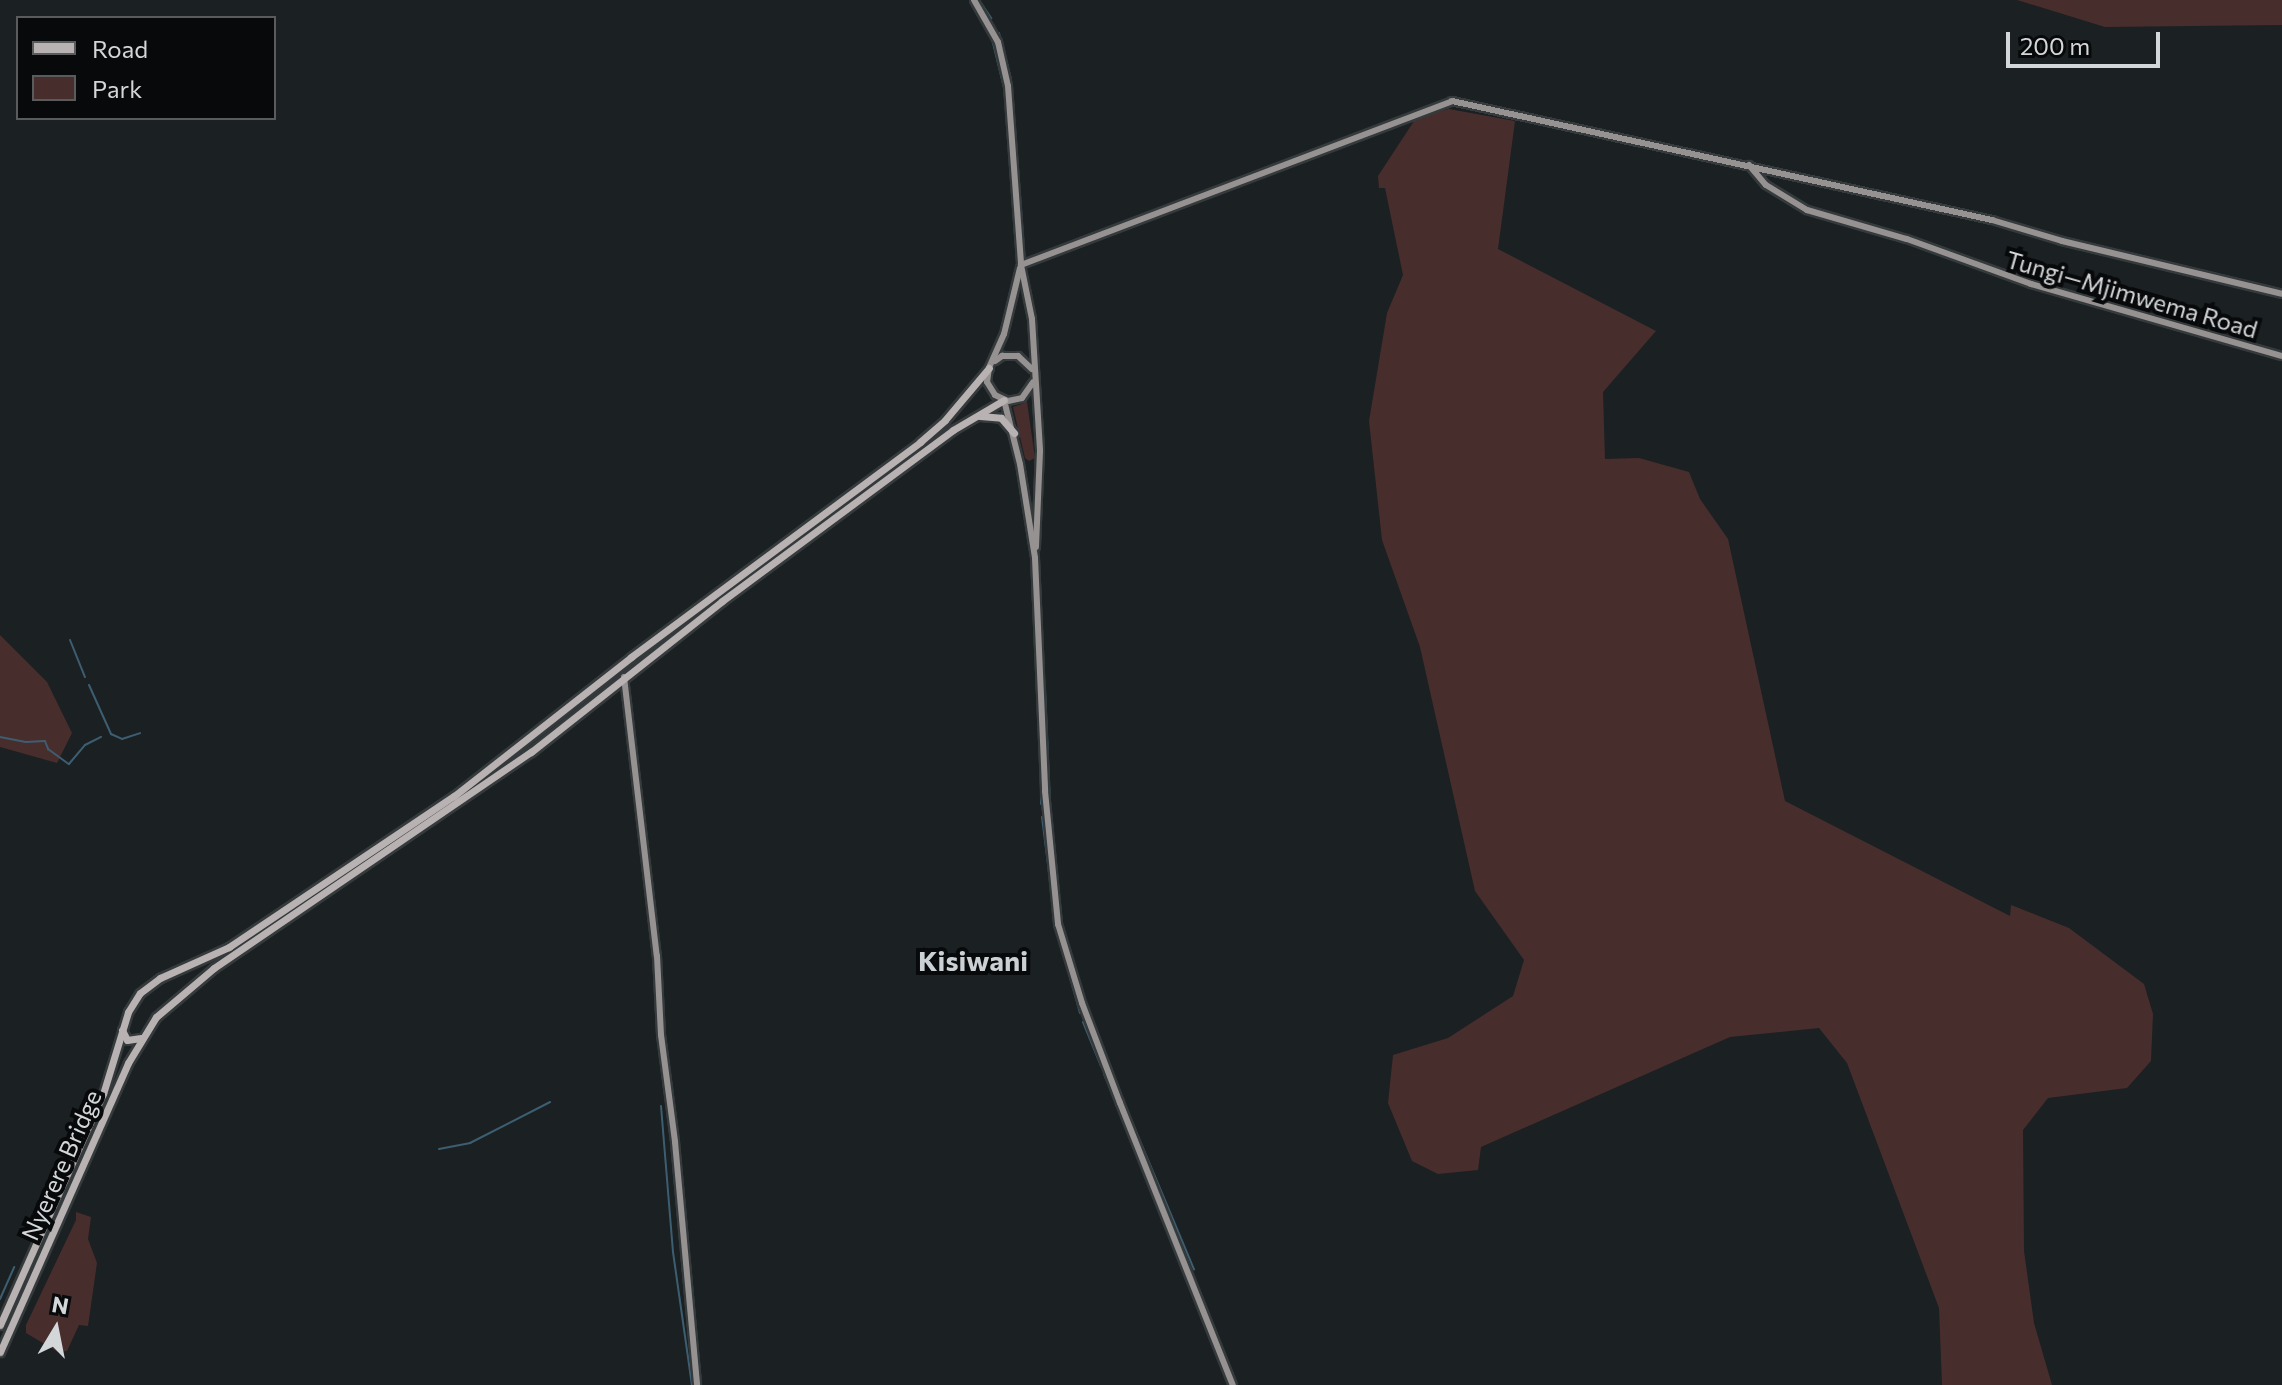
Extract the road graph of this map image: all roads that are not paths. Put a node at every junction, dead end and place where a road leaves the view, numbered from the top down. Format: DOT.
graph roads {
  1 [pos="974,0"];
  2 [pos="1749,165"];
  3 [pos="1021,265"];
  4 [pos="2282,294"];
  5 [pos="2282,356"];
  6 [pos="990,366"];
  7 [pos="1034,376"];
  8 [pos="1004,400"];
  9 [pos="968,420"];
  10 [pos="1014,433"];
  11 [pos="1035,558"];
  12 [pos="624,677"];
  13 [pos="171,973"];
  14 [pos="184,992"];
  15 [pos="123,1027"];
  16 [pos="141,1038"];
  17 [pos="0,1325"];
  18 [pos="0,1352"];
  19 [pos="697,1385"];
  20 [pos="1233,1385"];
  1 -- 3 [label="street"];
  2 -- 3 [label="street"];
  2 -- 4 [label="street"];
  2 -- 5 [label="street, Tungi—Mjimwema Road"];
  3 -- 6 [label="street"];
  3 -- 7 [label="street"];
  6 -- 7 [label="street"];
  6 -- 8 [label="street"];
  6 -- 13 [label="main road, Nyerere Bridge"];
  7 -- 8 [label="street"];
  7 -- 11 [label="street"];
  8 -- 9 [label="main road, Nyerere Bridge"];
  8 -- 10 [label="street"];
  9 -- 10 [label="main road"];
  9 -- 12 [label="main road, Nyerere Bridge"];
  10 -- 11 [label="street"];
  11 -- 20 [label="street"];
  12 -- 14 [label="main road, Nyerere Bridge"];
  12 -- 19 [label="street"];
  13 -- 14 [label="main road"];
  13 -- 15 [label="main road, Nyerere Bridge"];
  14 -- 16 [label="main road, Nyerere Bridge"];
  15 -- 16 [label="main road"];
  15 -- 17 [label="main road, Nyerere Bridge"];
  16 -- 18 [label="main road, Nyerere Bridge"];
}
